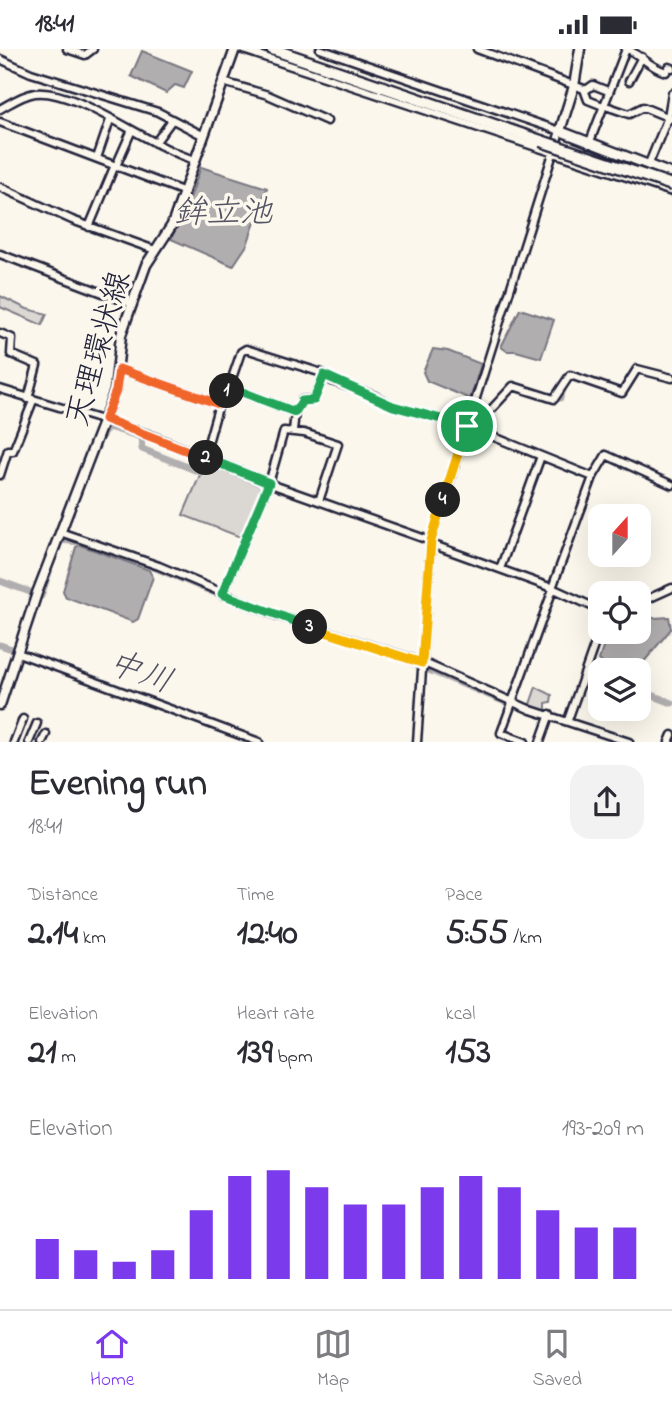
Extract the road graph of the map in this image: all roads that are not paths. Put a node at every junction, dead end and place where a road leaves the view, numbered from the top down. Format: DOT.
graph roads {
  1 [pos="66,49"];
  2 [pos="93,49"];
  3 [pos="235,49"];
  4 [pos="240,49"];
  5 [pos="272,49"];
  6 [pos="289,49"];
  7 [pos="320,49"];
  8 [pos="477,49"];
  9 [pos="580,49"];
  10 [pos="627,49"];
  11 [pos="642,57"];
  12 [pos="0,59"];
  13 [pos="672,68"];
  14 [pos="629,81"];
  15 [pos="223,82"];
  16 [pos="574,86"];
  17 [pos="586,90"];
  18 [pos="608,91"];
  19 [pos="672,93"];
  20 [pos="603,105"];
  21 [pos="0,109"];
  22 [pos="670,118"];
  23 [pos="110,120"];
  24 [pos="172,120"];
  25 [pos="327,121"];
  26 [pos="0,122"];
  27 [pos="560,131"];
  28 [pos="131,132"];
  29 [pos="204,136"];
  30 [pos="542,138"];
  31 [pos="155,143"];
  32 [pos="589,144"];
  33 [pos="552,155"];
  34 [pos="97,158"];
  35 [pos="195,160"];
  36 [pos="649,164"];
  37 [pos="116,165"];
  38 [pos="672,172"];
  39 [pos="672,180"];
  40 [pos="672,185"];
  41 [pos="0,187"];
  42 [pos="185,192"];
  43 [pos="672,192"];
  44 [pos="89,227"];
  45 [pos="155,250"];
  46 [pos="0,254"];
  47 [pos="132,304"];
  48 [pos="0,333"];
  49 [pos="119,369"];
  50 [pos="326,377"];
  51 [pos="672,378"];
  52 [pos="230,388"];
  53 [pos="0,389"];
  54 [pos="30,400"];
  55 [pos="219,404"];
  56 [pos="295,412"];
  57 [pos="105,419"];
  58 [pos="467,426"];
  59 [pos="293,431"];
  60 [pos="480,432"];
  61 [pos="541,456"];
  62 [pos="204,457"];
  63 [pos="0,475"];
  64 [pos="593,477"];
  65 [pos="269,483"];
  66 [pos="672,485"];
  67 [pos="319,501"];
  68 [pos="60,532"];
  69 [pos="431,542"];
  70 [pos="500,569"];
  71 [pos="553,588"];
  72 [pos="672,588"];
  73 [pos="222,594"];
  74 [pos="651,598"];
  75 [pos="588,604"];
  76 [pos="595,644"];
  77 [pos="18,651"];
  78 [pos="422,663"];
  79 [pos="512,702"];
  80 [pos="0,705"];
  81 [pos="550,714"];
  82 [pos="23,719"];
  83 [pos="568,720"];
  84 [pos="37,723"];
  85 [pos="46,734"];
  86 [pos="672,735"];
  87 [pos="509,740"];
  88 [pos="14,742"];
  89 [pos="29,742"];
  90 [pos="42,742"];
  91 [pos="259,742"];
  92 [pos="417,742"];
  93 [pos="525,742"];
  94 [pos="540,742"];
  95 [pos="628,742"];
  96 [pos="669,742"];
  1 -- 2 [label="street"];
  3 -- 15 [label="main road, 天理環状線"];
  4 -- 33 [label="street"];
  5 -- 30 [label="highway"];
  6 -- 30 [label="highway"];
  7 -- 27 [label="street"];
  8 -- 16 [label="street"];
  9 -- 16 [label="main road"];
  10 -- 11 [label="street"];
  10 -- 18 [label="street"];
  11 -- 13 [label="street"];
  11 -- 14 [label="street"];
  12 -- 24 [label="street"];
  15 -- 25 [label="street"];
  15 -- 29 [label="main road, 天理環状線"];
  16 -- 17 [label="street"];
  16 -- 27 [label="main road"];
  17 -- 18 [label="street"];
  17 -- 20 [label="street"];
  18 -- 20 [label="street"];
  19 -- 22 [label="street"];
  20 -- 22 [label="street"];
  20 -- 32 [label="street"];
  21 -- 23 [label="street"];
  22 -- 36 [label="street"];
  23 -- 28 [label="street"];
  23 -- 34 [label="street"];
  24 -- 29 [label="street"];
  24 -- 31 [label="street"];
  26 -- 34 [label="street"];
  27 -- 32 [label="main road"];
  27 -- 33 [label="street"];
  28 -- 31 [label="street"];
  28 -- 37 [label="street"];
  29 -- 35 [label="main road, 天理環状線"];
  30 -- 39 [label="highway, bridge"];
  30 -- 40 [label="highway, bridge"];
  31 -- 35 [label="street"];
  32 -- 36 [label="main road"];
  33 -- 43 [label="street"];
  33 -- 58 [label="street"];
  34 -- 37 [label="street"];
  35 -- 42 [label="main road, 天理環状線"];
  36 -- 38 [label="main road"];
  37 -- 42 [label="street"];
  37 -- 44 [label="street"];
  41 -- 44 [label="street"];
  42 -- 45 [label="main road, 天理環状線"];
  44 -- 45 [label="street"];
  45 -- 47 [label="main road, 天理環状線"];
  46 -- 47 [label="street"];
  47 -- 49 [label="main road, 天理環状線"];
  48 -- 54 [label="street"];
  49 -- 55 [label="street"];
  49 -- 57 [label="main road, 天理環状線"];
  50 -- 52 [label="street"];
  50 -- 56 [label="street"];
  50 -- 58 [label="street"];
  51 -- 60 [label="street"];
  52 -- 55 [label="street"];
  52 -- 56 [label="street"];
  53 -- 54 [label="street"];
  54 -- 57 [label="street"];
  54 -- 63 [label="street"];
  55 -- 62 [label="street"];
  56 -- 59 [label="street"];
  57 -- 62 [label="street"];
  57 -- 68 [label="main road, 天理環状線"];
  58 -- 60 [label="street"];
  58 -- 69 [label="street"];
  59 -- 65 [label="street"];
  59 -- 67 [label="street"];
  60 -- 61 [label="street"];
  61 -- 64 [label="street"];
  61 -- 70 [label="street"];
  62 -- 65 [label="street"];
  64 -- 66 [label="street"];
  64 -- 71 [label="street"];
  65 -- 67 [label="street"];
  65 -- 73 [label="street"];
  67 -- 69 [label="street"];
  68 -- 73 [label="street"];
  68 -- 77 [label="main road, 天理環状線"];
  69 -- 70 [label="street"];
  69 -- 78 [label="street"];
  70 -- 71 [label="street"];
  71 -- 75 [label="street"];
  71 -- 79 [label="street"];
  72 -- 74 [label="street"];
  73 -- 78 [label="street"];
  76 -- 83 [label="street"];
  77 -- 80 [label="main road, 天理環状線"];
  77 -- 91 [label="street"];
  78 -- 79 [label="street"];
  78 -- 92 [label="street"];
  79 -- 81 [label="street"];
  79 -- 87 [label="street"];
  81 -- 83 [label="street"];
  81 -- 94 [label="street"];
  82 -- 88 [label="street"];
  83 -- 95 [label="street"];
  84 -- 89 [label="street"];
  85 -- 90 [label="street"];
  86 -- 96 [label="street"];
  87 -- 93 [label="street"];
}
